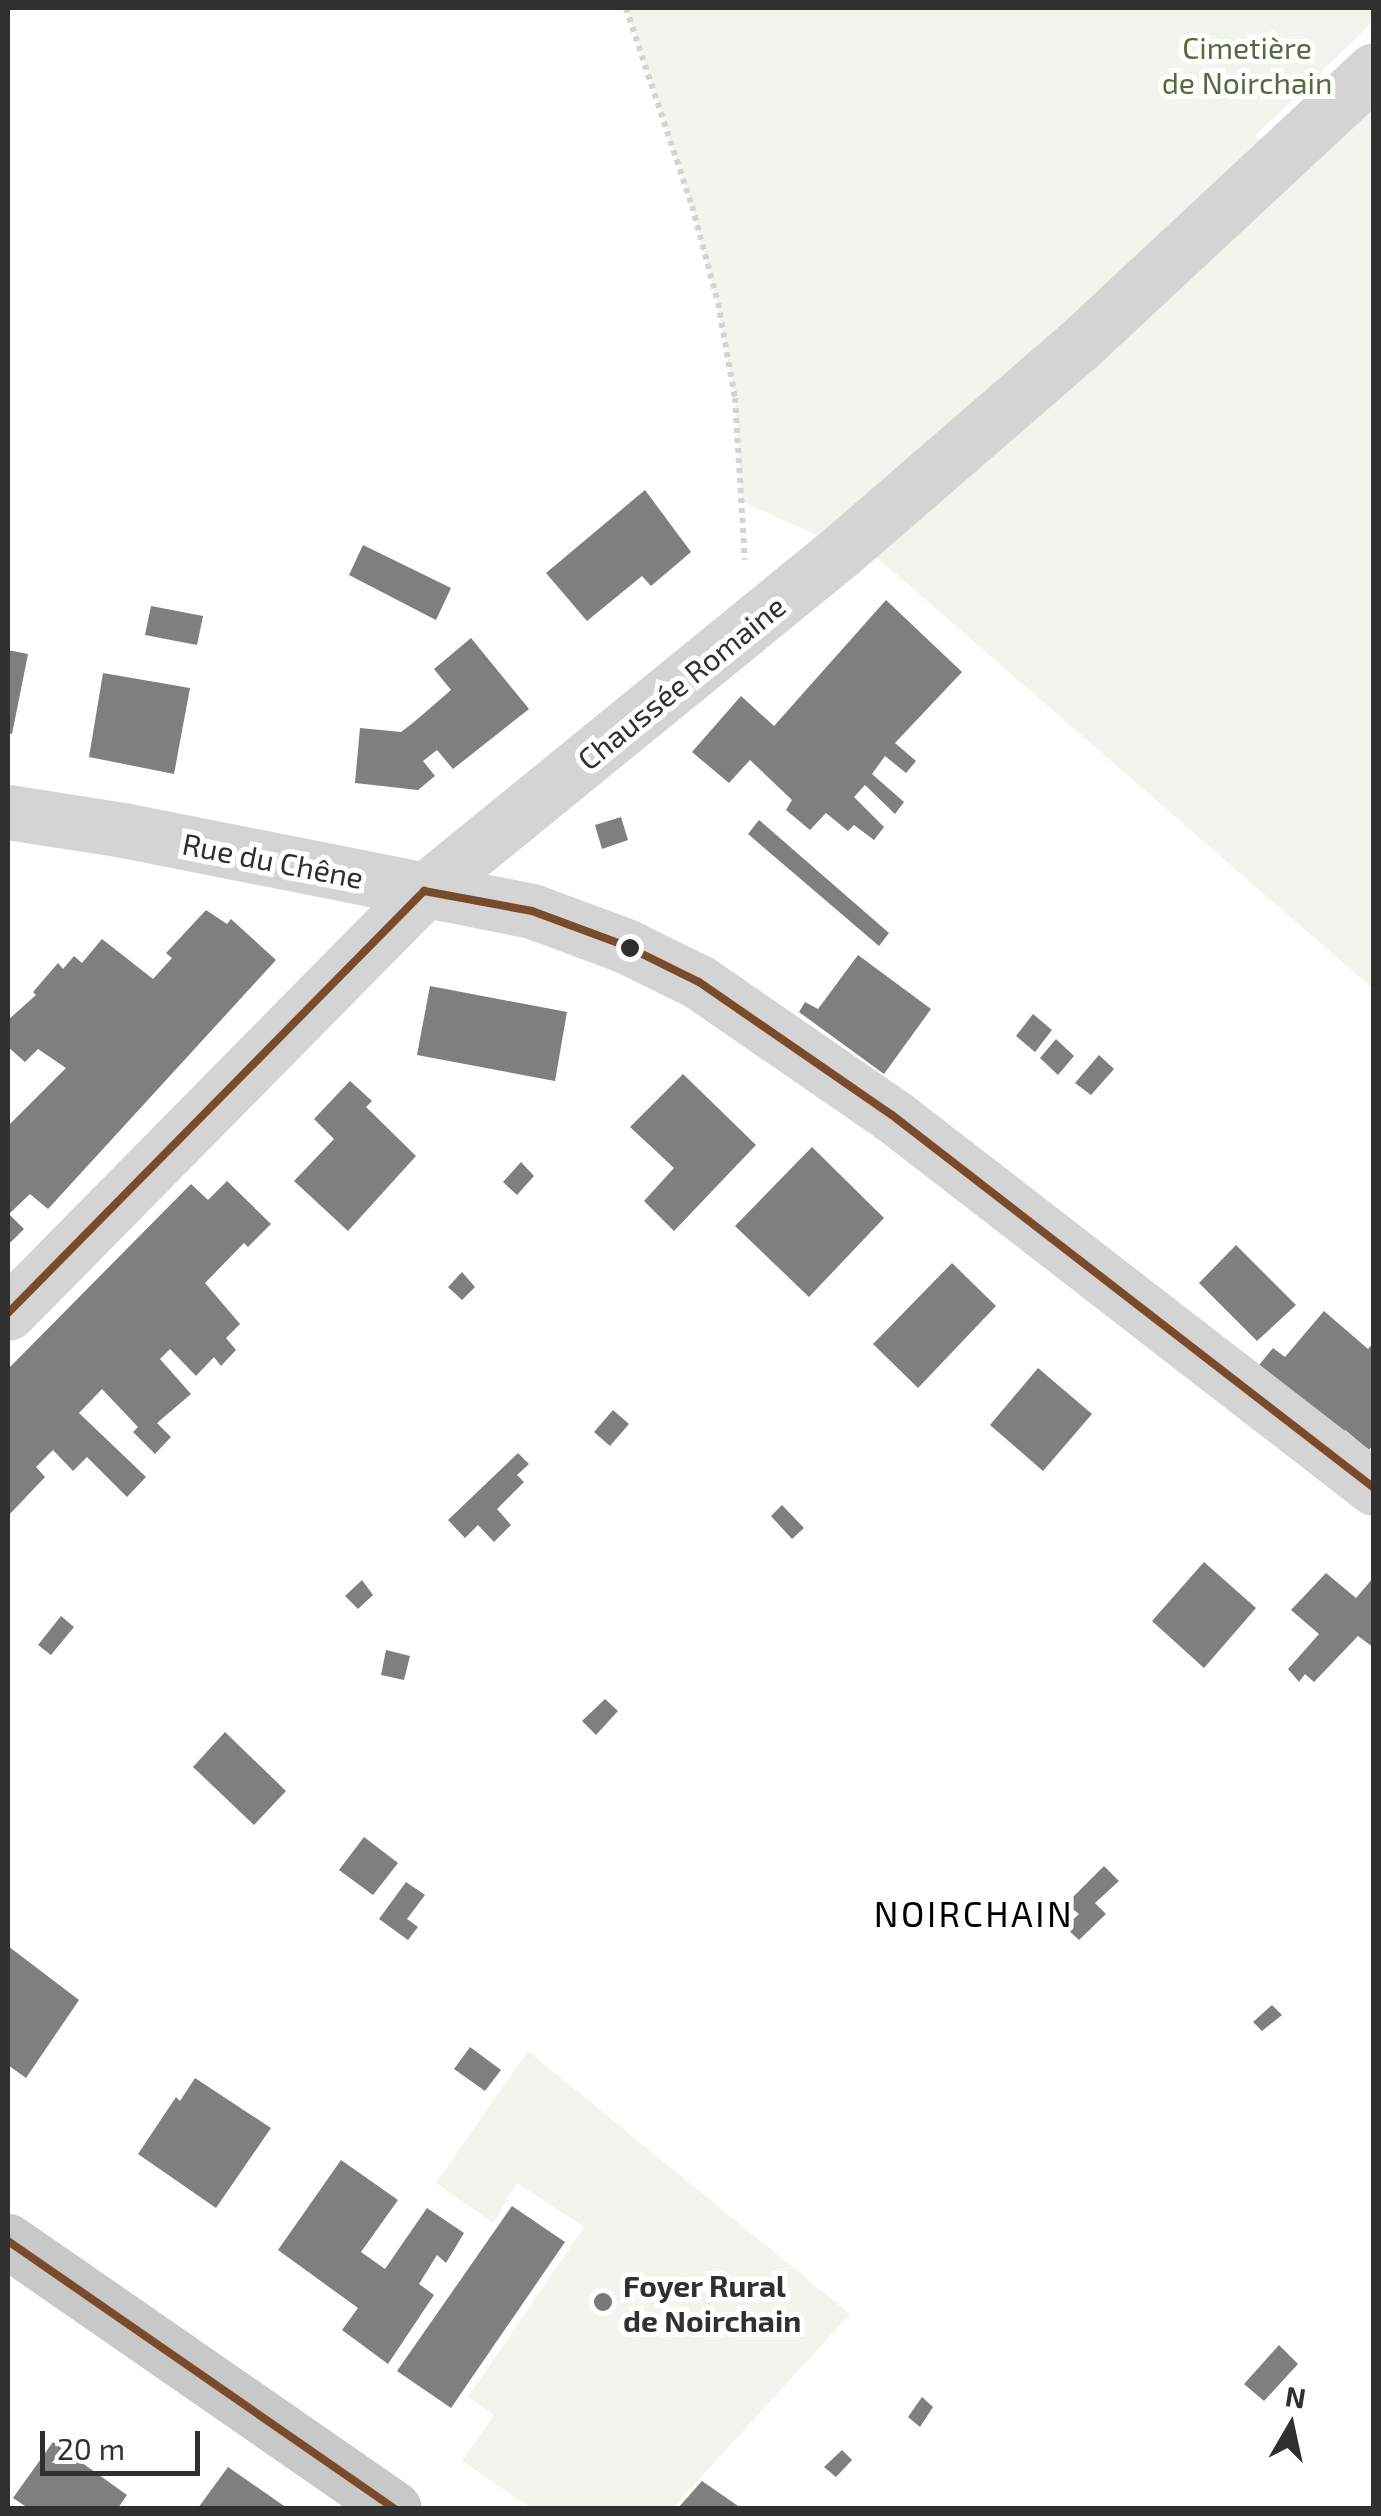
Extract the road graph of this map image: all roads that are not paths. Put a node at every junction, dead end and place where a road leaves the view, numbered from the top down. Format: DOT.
graph roads {
  1 [pos="1374,70"];
  2 [pos="8,812"];
  3 [pos="424,891"];
  4 [pos="8,1313"];
  5 [pos="1374,1488"];
  6 [pos="8,2241"];
  7 [pos="393,2508"];
  1 -- 3 [label="street, Chaussée Romaine"];
  2 -- 3 [label="street, Rue du Chêne"];
  3 -- 4 [label="street, Chaussée Romaine"];
  3 -- 5 [label="street, Rue du Chêne"];
  6 -- 7 [label="main road"];
}
